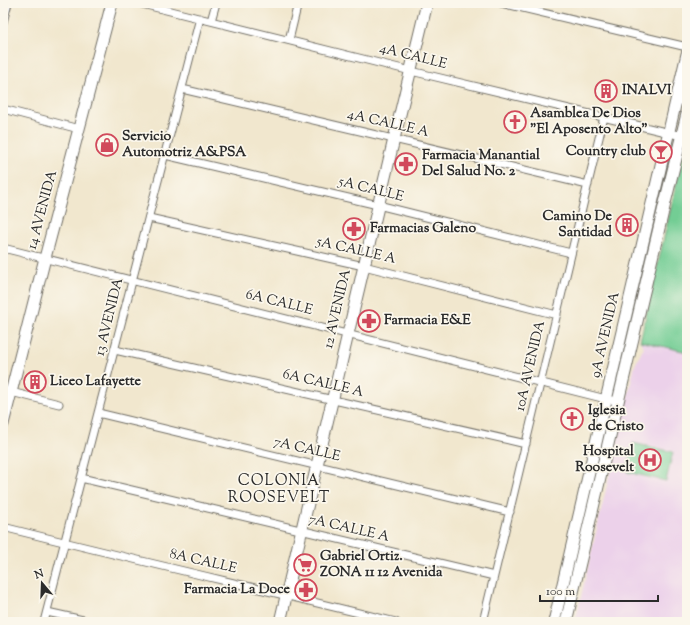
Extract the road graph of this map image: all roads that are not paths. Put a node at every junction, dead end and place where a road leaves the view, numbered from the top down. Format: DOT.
graph roads {
  1 [pos="8,3"];
  2 [pos="112,3"];
  3 [pos="138,3"];
  4 [pos="216,3"];
  5 [pos="298,3"];
  6 [pos="427,3"];
  7 [pos="500,3"];
  8 [pos="200,18"];
  9 [pos="211,21"];
  10 [pos="3,22"];
  11 [pos="289,40"];
  12 [pos="687,47"];
  13 [pos="687,54"];
  14 [pos="411,71"];
  15 [pos="182,89"];
  16 [pos="3,110"];
  17 [pos="687,114"];
  18 [pos="604,117"];
  19 [pos="79,129"];
  20 [pos="668,133"];
  21 [pos="682,136"];
  22 [pos="394,139"];
  23 [pos="165,155"];
  24 [pos="588,185"];
  25 [pos="378,205"];
  26 [pos="148,218"];
  27 [pos="3,248"];
  28 [pos="571,253"];
  29 [pos="45,258"];
  30 [pos="364,266"];
  31 [pos="133,280"];
  32 [pos="556,315"];
  33 [pos="348,334"];
  34 [pos="115,350"];
  35 [pos="541,382"];
  36 [pos="7,391"];
  37 [pos="332,399"];
  38 [pos="606,399"];
  39 [pos="618,401"];
  40 [pos="59,404"];
  41 [pos="98,413"];
  42 [pos="3,424"];
  43 [pos="526,444"];
  44 [pos="316,466"];
  45 [pos="81,478"];
  46 [pos="510,512"];
  47 [pos="3,527"];
  48 [pos="301,530"];
  49 [pos="65,543"];
  50 [pos="494,576"];
  51 [pos="286,595"];
  52 [pos="47,612"];
  53 [pos="44,622"];
  54 [pos="92,622"];
  55 [pos="280,622"];
  56 [pos="396,622"];
  57 [pos="483,622"];
  58 [pos="554,622"];
  59 [pos="566,622"];
  1 -- 10 [label="street"];
  2 -- 19 [label="main road, 14 AVENIDA"];
  3 -- 8 [label="street, 4A CALLE"];
  4 -- 9 [label="street"];
  5 -- 11 [label="street"];
  6 -- 14 [label="main road, 12 AVENIDA"];
  7 -- 12 [label="street"];
  8 -- 9 [label="street, 4A CALLE"];
  8 -- 15 [label="street, 13 AVENIDA"];
  9 -- 11 [label="street, 4A CALLE"];
  11 -- 14 [label="street, 4A CALLE"];
  13 -- 20 [label="main road, 9A AVENIDA"];
  14 -- 18 [label="street, 4A CALLE"];
  14 -- 22 [label="main road, 12 AVENIDA"];
  15 -- 22 [label="street, 4A CALLE A"];
  15 -- 23 [label="street, 13 AVENIDA"];
  16 -- 19 [label="street"];
  17 -- 21 [label="main road, 9A AVENIDA"];
  18 -- 20 [label="street, 4A CALLE"];
  18 -- 24 [label="street, 10A AVENIDA"];
  19 -- 29 [label="main road, 14 AVENIDA"];
  20 -- 21 [label="street, 4A CALLE"];
  20 -- 38 [label="main road, 9A AVENIDA"];
  21 -- 39 [label="main road, 9A AVENIDA"];
  22 -- 24 [label="street, 4A CALLE A"];
  22 -- 25 [label="main road, 12 AVENIDA"];
  23 -- 25 [label="street, 5A CALLE"];
  23 -- 26 [label="street, 13 AVENIDA"];
  24 -- 28 [label="street, 10A AVENIDA"];
  25 -- 28 [label="street, 5A CALLE"];
  25 -- 30 [label="main road, 12 AVENIDA"];
  26 -- 30 [label="street, 5A CALLE A"];
  26 -- 31 [label="street, 13 AVENIDA"];
  27 -- 29 [label="street, 6A CALLE"];
  28 -- 32 [label="street, 10A AVENIDA"];
  29 -- 31 [label="street, 6A CALLE"];
  29 -- 36 [label="main road, 14 AVENIDA"];
  30 -- 32 [label="street, 5A CALLE A"];
  30 -- 33 [label="main road, 12 AVENIDA"];
  31 -- 33 [label="street, 6A CALLE"];
  31 -- 34 [label="street, 13 AVENIDA"];
  32 -- 35 [label="street, 10A AVENIDA"];
  33 -- 35 [label="street, 6A CALLE"];
  33 -- 37 [label="main road, 12 AVENIDA"];
  34 -- 37 [label="street, 6A CALLE A"];
  34 -- 41 [label="street, 13 AVENIDA"];
  35 -- 38 [label="street, 6A CALLE"];
  35 -- 43 [label="street, 10A AVENIDA"];
  36 -- 40 [label="street"];
  36 -- 42 [label="main road, 14 AVENIDA"];
  37 -- 43 [label="street, 6A CALLE A"];
  37 -- 44 [label="main road, 12 AVENIDA"];
  38 -- 39 [label="street, 6A CALLE"];
  38 -- 58 [label="main road, 9A AVENIDA"];
  39 -- 59 [label="main road, 9A AVENIDA"];
  41 -- 44 [label="street, 7A CALLE"];
  41 -- 45 [label="street, 13 AVENIDA"];
  43 -- 46 [label="street, 10A AVENIDA"];
  44 -- 46 [label="street, 7A CALLE"];
  44 -- 48 [label="main road, 12 AVENIDA"];
  45 -- 48 [label="street, 7A CALLE A"];
  45 -- 49 [label="street, 13 AVENIDA"];
  46 -- 50 [label="street, 10A AVENIDA"];
  47 -- 49 [label="street, 8A CALLE"];
  48 -- 50 [label="street, 7A CALLE A"];
  48 -- 51 [label="main road, 12 AVENIDA"];
  49 -- 51 [label="street, 8A CALLE"];
  49 -- 52 [label="street, 13 AVENIDA"];
  50 -- 57 [label="street, 10A AVENIDA"];
  51 -- 55 [label="main road, 12 AVENIDA"];
  51 -- 56 [label="street, 8A CALLE"];
  52 -- 53 [label="street, 13 AVENIDA"];
  52 -- 54 [label="street"];
}
